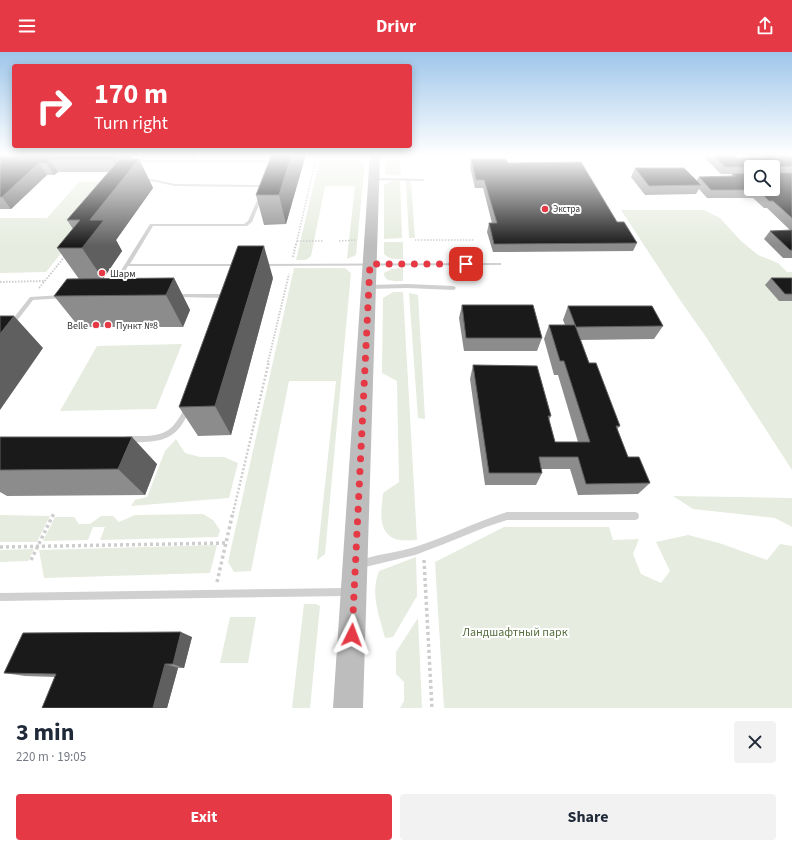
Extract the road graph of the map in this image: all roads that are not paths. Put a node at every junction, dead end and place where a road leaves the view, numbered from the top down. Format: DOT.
graph roads {
  1 [pos="173,185"];
  2 [pos="374,185"];
  3 [pos="264,186"];
  4 [pos="370,264"];
  5 [pos="499,264"];
  6 [pos="126,265"];
  7 [pos="246,265"];
  8 [pos="253,265"];
  9 [pos="369,287"];
  10 [pos="454,288"];
  11 [pos="110,290"];
  12 [pos="167,296"];
  13 [pos="69,297"];
  14 [pos="225,302"];
  15 [pos="4,333"];
  16 [pos="188,405"];
  17 [pos="117,440"];
  18 [pos="636,516"];
  19 [pos="355,565"];
  20 [pos="354,592"];
  21 [pos="0,597"];
  22 [pos="348,708"];
  1 -- 3 [label="lane"];
  2 -- 4 [label="main road"];
  3 -- 6 [label="lane"];
  4 -- 5 [label="lane"];
  4 -- 8 [label="lane"];
  4 -- 9 [label="main road"];
  6 -- 7 [label="lane"];
  6 -- 11 [label="lane"];
  9 -- 10 [label="lane"];
  9 -- 19 [label="main road"];
  12 -- 14 [label="lane"];
  13 -- 15 [label="lane"];
  16 -- 17 [label="lane"];
  18 -- 19 [label="lane"];
  19 -- 20 [label="main road"];
  20 -- 21 [label="lane"];
  20 -- 22 [label="main road"];
}
